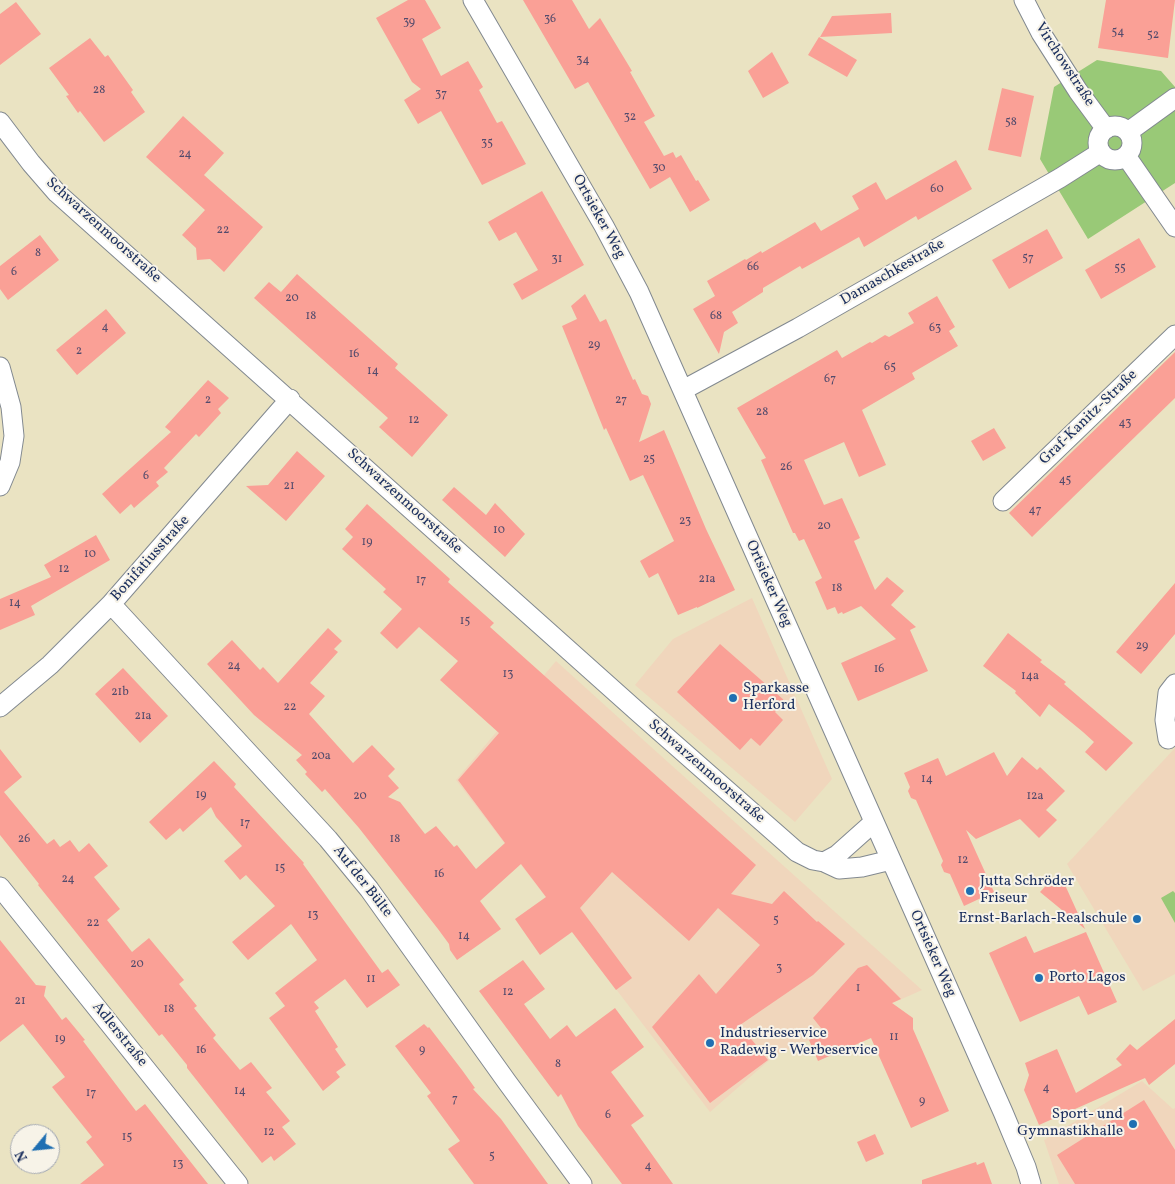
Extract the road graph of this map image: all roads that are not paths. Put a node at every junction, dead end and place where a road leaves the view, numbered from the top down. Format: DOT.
graph roads {
  1 [pos="474,0"];
  2 [pos="1024,0"];
  3 [pos="1175,98"];
  4 [pos="0,122"];
  5 [pos="1106,128"];
  6 [pos="1128,132"];
  7 [pos="1101,152"];
  8 [pos="1126,156"];
  9 [pos="1175,227"];
  10 [pos="1175,335"];
  11 [pos="0,368"];
  12 [pos="683,390"];
  13 [pos="290,399"];
  14 [pos="0,486"];
  15 [pos="1003,501"];
  16 [pos="111,604"];
  17 [pos="1175,684"];
  18 [pos="0,707"];
  19 [pos="1168,739"];
  20 [pos="874,822"];
  21 [pos="891,860"];
  22 [pos="824,862"];
  23 [pos="0,887"];
  24 [pos="238,1184"];
  25 [pos="582,1184"];
  26 [pos="1031,1184"];
  1 -- 12 [label="street, Ortsieker Weg"];
  2 -- 5 [label="street, Virchowstraße"];
  3 -- 6 [label="street"];
  4 -- 13 [label="street, Schwarzenmoorstraße"];
  5 -- 6 [label="street"];
  5 -- 7 [label="street"];
  6 -- 8 [label="street"];
  7 -- 8 [label="street"];
  7 -- 12 [label="street, Damaschkestraße"];
  8 -- 9 [label="street"];
  10 -- 15 [label="street, Graf-Kanitz-Straße"];
  11 -- 14 [label="street"];
  12 -- 20 [label="street, Ortsieker Weg"];
  13 -- 16 [label="street, Bonifatiusstraße"];
  13 -- 22 [label="street, Schwarzenmoorstraße"];
  16 -- 18 [label="street, Bonifatiusstraße"];
  16 -- 25 [label="street, Auf der Bülte"];
  17 -- 19 [label="street"];
  20 -- 21 [label="street, Ortsieker Weg"];
  20 -- 22 [label="street"];
  21 -- 22 [label="street, Schwarzenmoorstraße"];
  21 -- 26 [label="street, Ortsieker Weg"];
  23 -- 24 [label="street, Adlerstraße"];
}
